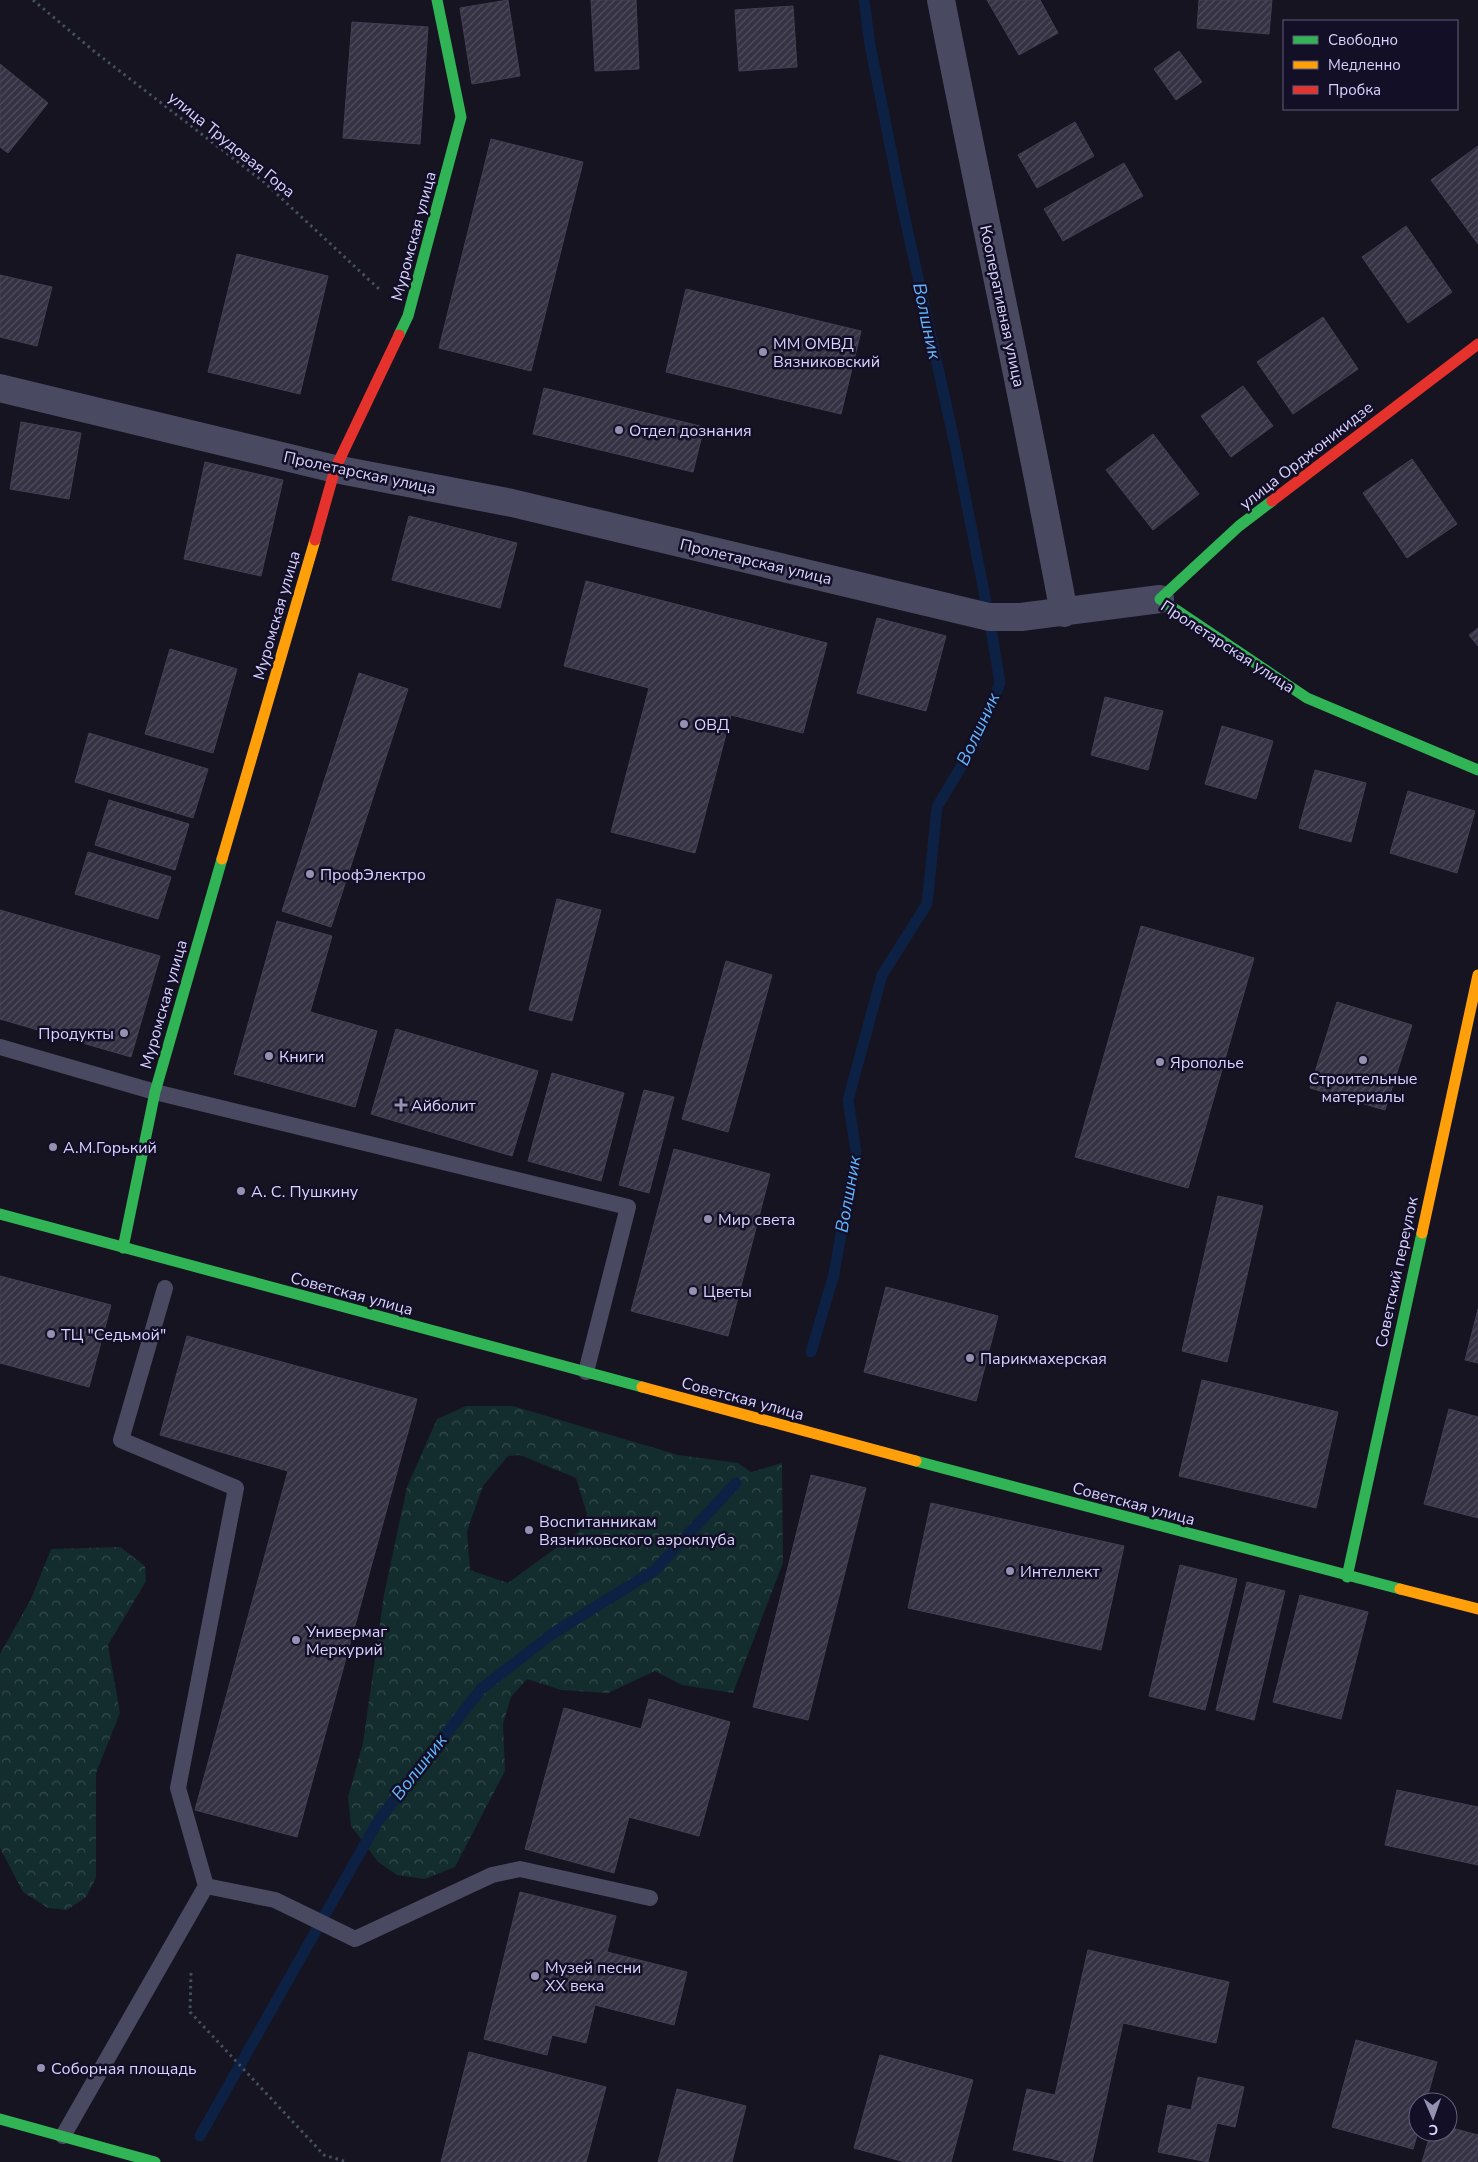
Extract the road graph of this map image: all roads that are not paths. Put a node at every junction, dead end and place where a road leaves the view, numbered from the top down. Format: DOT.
graph roads {
  1 [pos="437,0"];
  2 [pos="941,0"];
  3 [pos="1478,344"];
  4 [pos="0,388"];
  5 [pos="335,469"];
  6 [pos="1160,599"];
  7 [pos="1064,613"];
  8 [pos="1478,770"];
  9 [pos="1478,975"];
  10 [pos="0,1047"];
  11 [pos="155,1092"];
  12 [pos="0,1214"];
  13 [pos="123,1248"];
  14 [pos="166,1288"];
  15 [pos="586,1372"];
  16 [pos="1347,1577"];
  17 [pos="1478,1609"];
  18 [pos="206,1886"];
  19 [pos="650,1898"];
  20 [pos="0,2119"];
  21 [pos="63,2136"];
  22 [pos="155,2162"];
  1 -- 5 [label="street, Муромская улица"];
  2 -- 7 [label="street, Кооперативная улица"];
  3 -- 6 [label="street, улица Орджоникидзе"];
  4 -- 5 [label="street, Пролетарская улица"];
  5 -- 7 [label="street, Пролетарская улица"];
  5 -- 11 [label="street, Муромская улица"];
  6 -- 7 [label="street, Пролетарская улица"];
  6 -- 8 [label="street, Пролетарская улица"];
  9 -- 16 [label="street, Советский переулок"];
  10 -- 11 [label="lane"];
  11 -- 13 [label="street, Муромская улица"];
  11 -- 15 [label="lane"];
  12 -- 13 [label="street, Советская улица"];
  13 -- 15 [label="street, Советская улица"];
  14 -- 18 [label="lane"];
  15 -- 16 [label="street, Советская улица"];
  16 -- 17 [label="street, Советская улица"];
  18 -- 19 [label="lane"];
  18 -- 21 [label="lane"];
  20 -- 21 [label="street"];
  21 -- 22 [label="street"];
}
